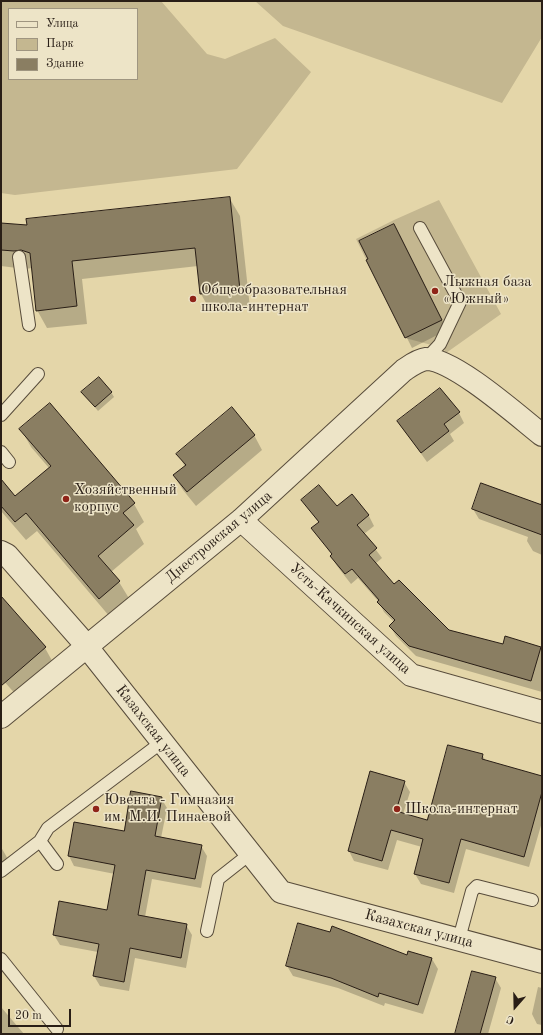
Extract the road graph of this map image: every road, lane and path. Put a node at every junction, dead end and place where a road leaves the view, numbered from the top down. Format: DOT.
graph roads {
  1 [pos="420,228"];
  2 [pos="19,257"];
  3 [pos="29,325"];
  4 [pos="430,361"];
  5 [pos="38,374"];
  6 [pos="1,415"];
  7 [pos="542,435"];
  8 [pos="1,452"];
  9 [pos="9,462"];
  10 [pos="241,520"];
  11 [pos="1,552"];
  12 [pos="87,648"];
  13 [pos="542,712"];
  14 [pos="1,717"];
  15 [pos="162,742"];
  16 [pos="40,841"];
  17 [pos="250,853"];
  18 [pos="58,864"];
  19 [pos="1,871"];
  20 [pos="532,900"];
  21 [pos="207,931"];
  22 [pos="458,939"];
  23 [pos="1,959"];
  24 [pos="542,962"];
  25 [pos="57,1029"];
  1 -- 4 [label="lane"];
  2 -- 3 [label="lane"];
  4 -- 7 [label="street"];
  4 -- 10 [label="street, Днестровская улица"];
  5 -- 6 [label="lane"];
  8 -- 9 [label="lane"];
  10 -- 12 [label="street, Днестровская улица"];
  10 -- 13 [label="street, Усть-Качкинская улица"];
  11 -- 12 [label="street, Казахская улица"];
  12 -- 14 [label="street, Днестровская улица"];
  12 -- 15 [label="street, Казахская улица"];
  15 -- 16 [label="lane"];
  15 -- 17 [label="street, Казахская улица"];
  16 -- 18 [label="lane"];
  16 -- 19 [label="lane"];
  17 -- 21 [label="lane"];
  17 -- 22 [label="street, Казахская улица"];
  20 -- 22 [label="lane"];
  22 -- 24 [label="street, Казахская улица"];
  23 -- 25 [label="lane"];
}
